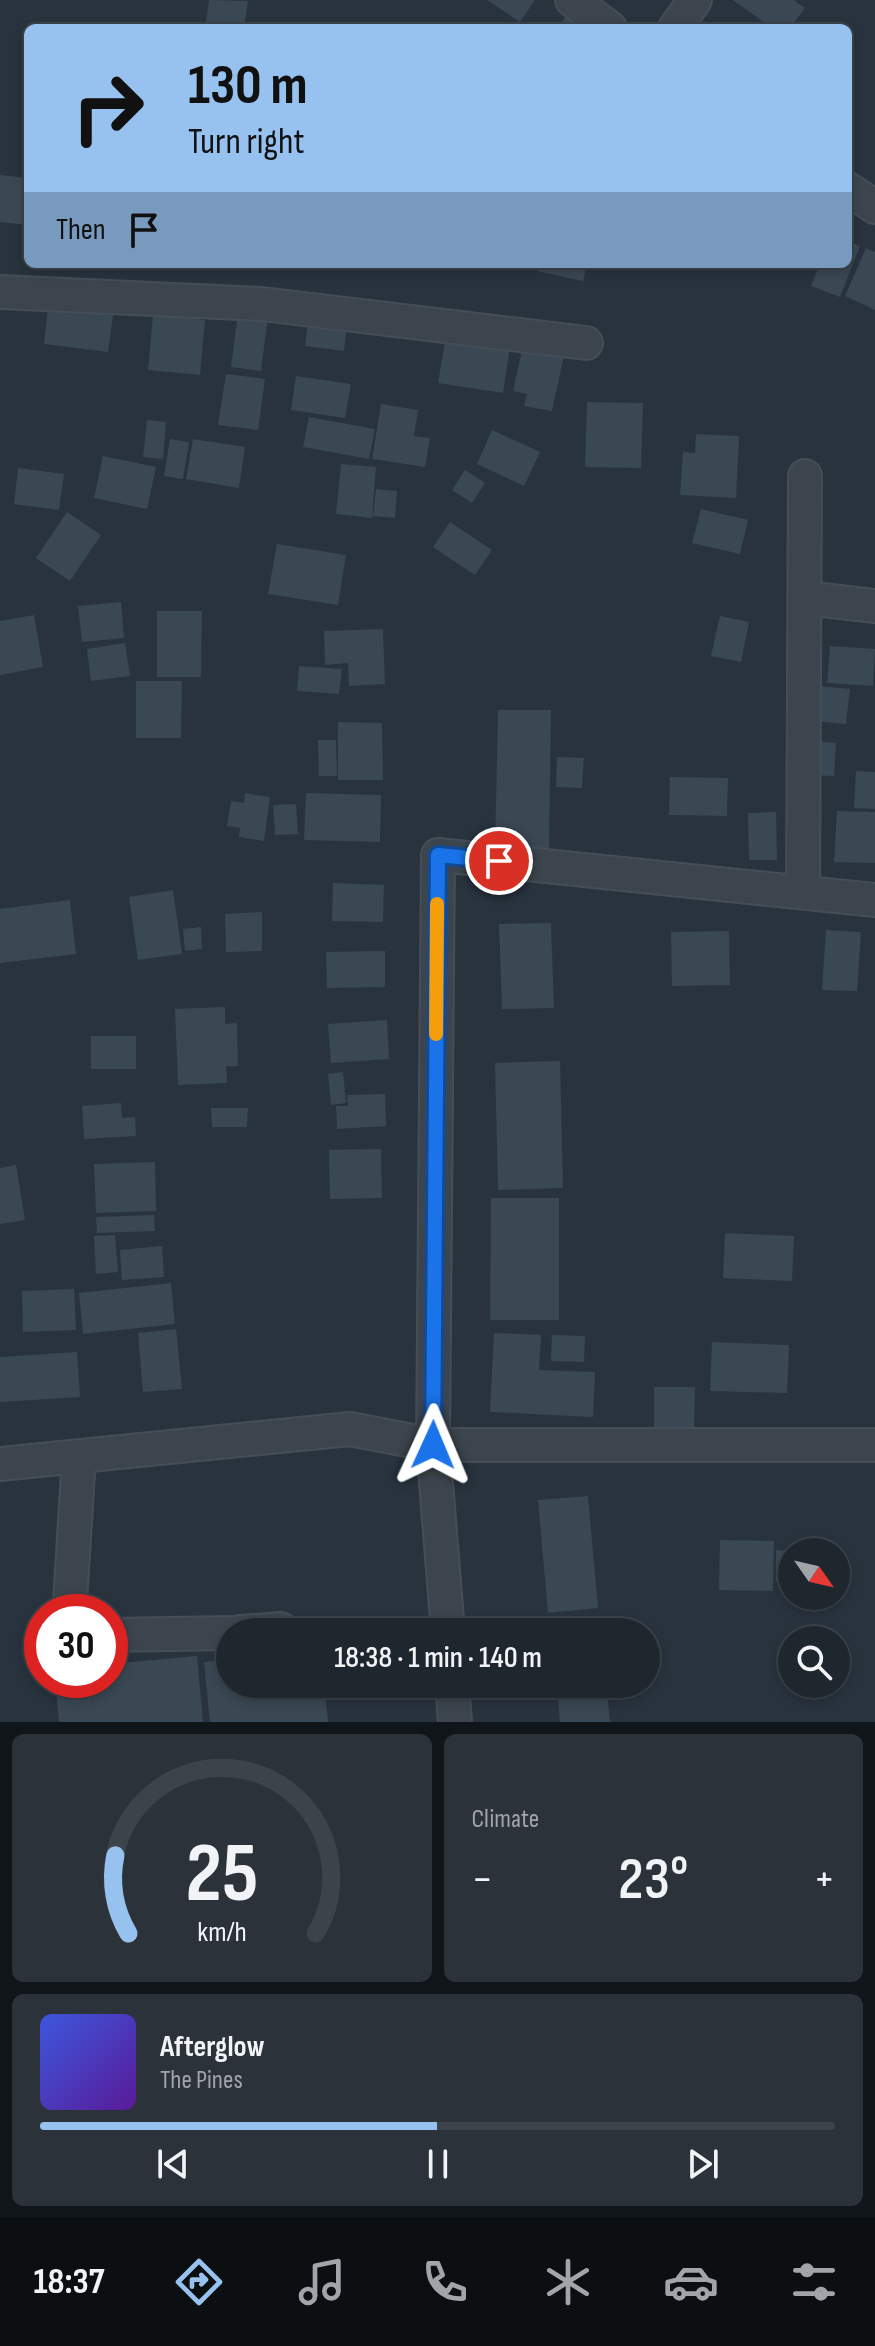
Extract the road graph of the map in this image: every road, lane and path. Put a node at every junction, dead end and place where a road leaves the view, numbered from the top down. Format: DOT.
graph roads {
  1 [pos="572,0"];
  2 [pos="695,0"];
  3 [pos="605,24"];
  4 [pos="678,24"];
  5 [pos="852,192"];
  6 [pos="875,207"];
  7 [pos="0,292"];
  8 [pos="586,343"];
  9 [pos="805,476"];
  10 [pos="806,598"];
  11 [pos="875,606"];
  12 [pos="803,892"];
  13 [pos="875,900"];
  14 [pos="433,1445"];
  15 [pos="875,1445"];
  16 [pos="79,1456"];
  17 [pos="0,1464"];
  18 [pos="70,1594"];
  19 [pos="447,1618"];
  20 [pos="216,1633"];
  21 [pos="128,1635"];
  22 [pos="453,1698"];
  23 [pos="455,1722"];
  1 -- 3 [label="street"];
  2 -- 4 [label="street"];
  5 -- 6 [label="street"];
  7 -- 8 [label="street"];
  9 -- 10 [label="street"];
  10 -- 11 [label="street"];
  10 -- 12 [label="street"];
  12 -- 13 [label="street"];
  12 -- 14 [label="street"];
  14 -- 15 [label="street"];
  14 -- 16 [label="street"];
  14 -- 19 [label="street"];
  16 -- 17 [label="street"];
  16 -- 18 [label="street"];
  20 -- 21 [label="street"];
  22 -- 23 [label="street"];
}
